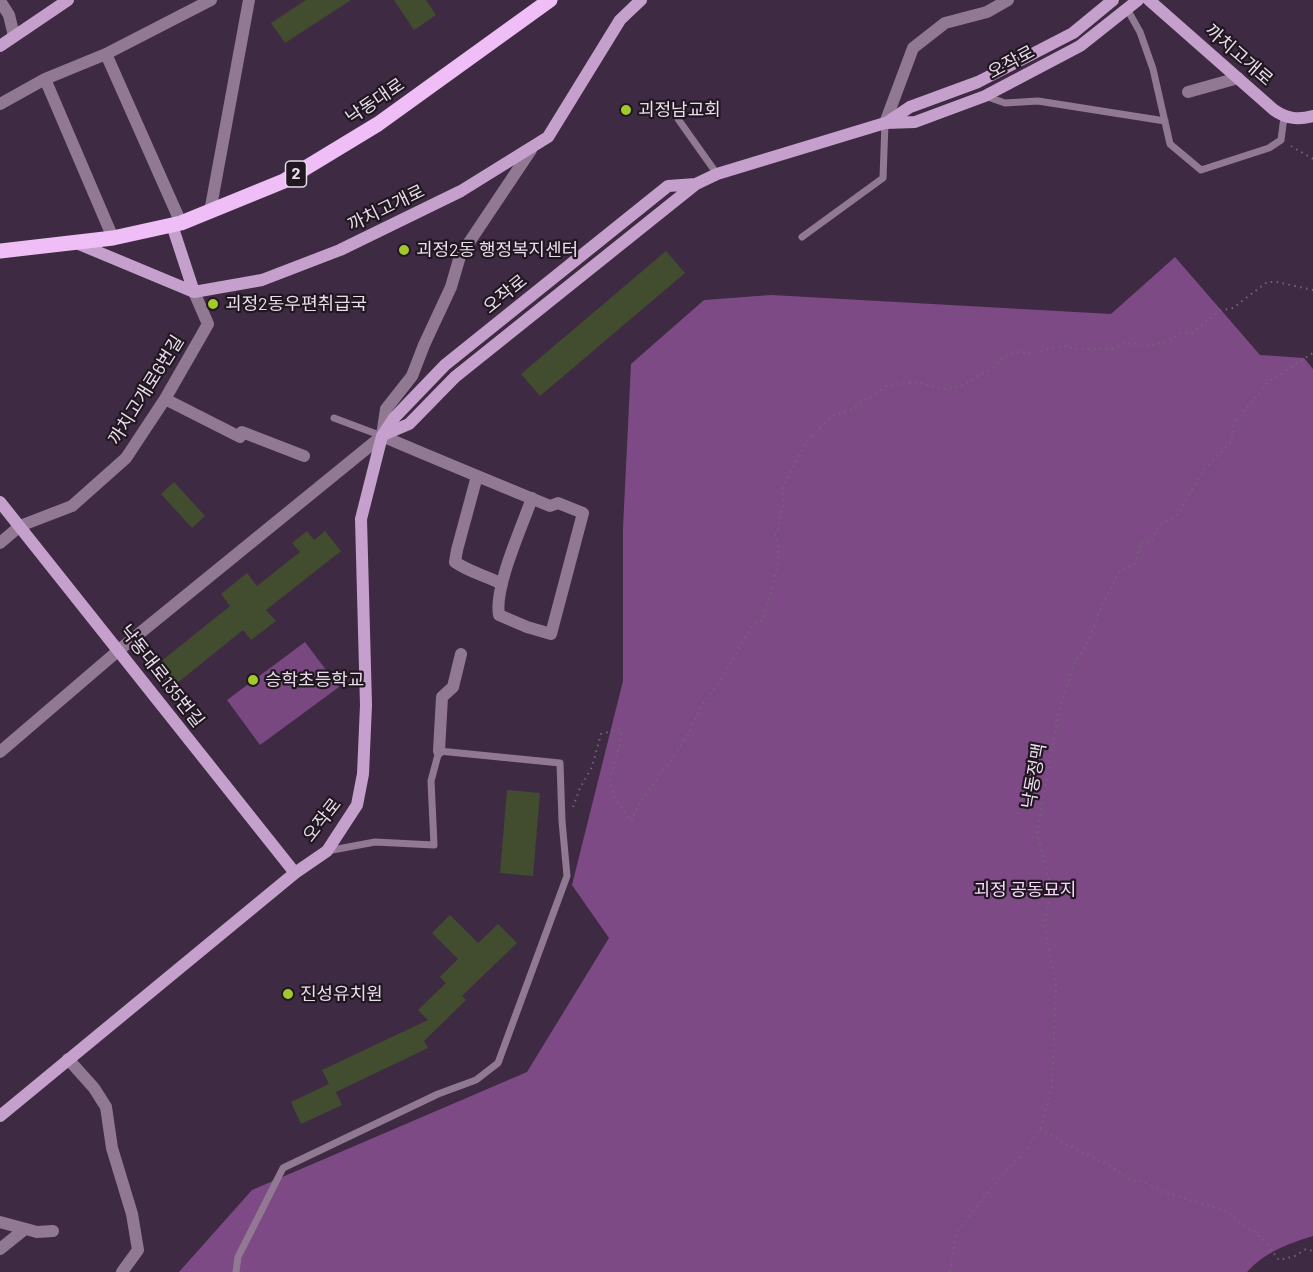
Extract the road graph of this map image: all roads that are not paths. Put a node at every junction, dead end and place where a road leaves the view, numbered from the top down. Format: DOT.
graph roads {
  1 [pos="68,0"];
  2 [pos="211,0"];
  3 [pos="249,0"];
  4 [pos="550,0"];
  5 [pos="641,0"];
  6 [pos="1008,0"];
  7 [pos="1113,0"];
  8 [pos="1138,0"];
  9 [pos="1149,0"];
  10 [pos="0,1"];
  11 [pos="1127,9"];
  12 [pos="14,36"];
  13 [pos="0,46"];
  14 [pos="106,54"];
  15 [pos="1238,78"];
  16 [pos="45,79"];
  17 [pos="1188,92"];
  18 [pos="985,96"];
  19 [pos="0,104"];
  20 [pos="1313,116"];
  21 [pos="1284,117"];
  22 [pos="678,119"];
  23 [pos="1165,121"];
  24 [pos="885,123"];
  25 [pos="531,150"];
  26 [pos="717,174"];
  27 [pos="210,213"];
  28 [pos="177,224"];
  29 [pos="802,237"];
  30 [pos="113,238"];
  31 [pos="73,242"];
  32 [pos="0,251"];
  33 [pos="194,292"];
  34 [pos="165,399"];
  35 [pos="334,418"];
  36 [pos="382,436"];
  37 [pos="304,456"];
  38 [pos="477,476"];
  39 [pos="532,498"];
  40 [pos="0,502"];
  41 [pos="20,526"];
  42 [pos="0,543"];
  43 [pos="502,584"];
  44 [pos="119,650"];
  45 [pos="461,654"];
  46 [pos="439,751"];
  47 [pos="0,752"];
  48 [pos="327,851"];
  49 [pos="295,873"];
  50 [pos="68,1059"];
  51 [pos="0,1116"];
  52 [pos="0,1222"];
  53 [pos="25,1229"];
  54 [pos="53,1231"];
  55 [pos="0,1249"];
  56 [pos="122,1272"];
  57 [pos="236,1272"];
  1 -- 12 [label="street"];
  2 -- 14 [label="street"];
  3 -- 27 [label="street"];
  4 -- 27 [label="main road, 낙동대로 / 2"];
  5 -- 25 [label="street, 까치고개로"];
  6 -- 24 [label="street"];
  7 -- 24 [label="street, 오작로"];
  8 -- 11 [label="street, 오작로"];
  9 -- 15 [label="street, 까치고개로"];
  10 -- 12 [label="street"];
  11 -- 18 [label="street, 오작로"];
  11 -- 23 [label="lane"];
  12 -- 13 [label="street"];
  14 -- 16 [label="street"];
  14 -- 28 [label="street"];
  15 -- 17 [label="street"];
  15 -- 21 [label="street, 까치고개로"];
  16 -- 19 [label="street"];
  16 -- 30 [label="street"];
  18 -- 23 [label="lane"];
  18 -- 24 [label="street, 오작로"];
  20 -- 21 [label="street"];
  21 -- 23 [label="lane"];
  22 -- 26 [label="lane"];
  24 -- 26 [label="street, 오작로"];
  24 -- 29 [label="lane"];
  25 -- 33 [label="street, 까치고개로"];
  25 -- 36 [label="street"];
  26 -- 36 [label="street, 오작로"];
  27 -- 28 [label="main road, 낙동대로 / 2"];
  28 -- 30 [label="main road, 낙동대로 / 2"];
  28 -- 33 [label="street"];
  30 -- 31 [label="main road, 낙동대로 / 2"];
  31 -- 32 [label="main road, 낙동대로 / 2"];
  31 -- 33 [label="street"];
  33 -- 34 [label="street, 까치고개로6번길"];
  34 -- 37 [label="street"];
  34 -- 41 [label="street, 까치고개로6번길"];
  35 -- 36 [label="lane"];
  36 -- 38 [label="street"];
  36 -- 44 [label="street"];
  36 -- 48 [label="street, 오작로"];
  38 -- 39 [label="street"];
  38 -- 43 [label="street"];
  39 -- 43 [label="street"];
  39 -- 43 [label="street"];
  40 -- 41 [label="street, 낙동대로135번길"];
  41 -- 42 [label="street, 까치고개로6번길"];
  41 -- 44 [label="street, 낙동대로135번길"];
  44 -- 47 [label="street"];
  44 -- 49 [label="street, 낙동대로135번길"];
  45 -- 46 [label="street"];
  46 -- 48 [label="lane"];
  46 -- 57 [label="lane"];
  48 -- 49 [label="street, 오작로"];
  49 -- 50 [label="street, 오작로"];
  50 -- 51 [label="street, 오작로"];
  50 -- 56 [label="street"];
  52 -- 53 [label="street"];
  53 -- 54 [label="street"];
  53 -- 55 [label="street"];
}
